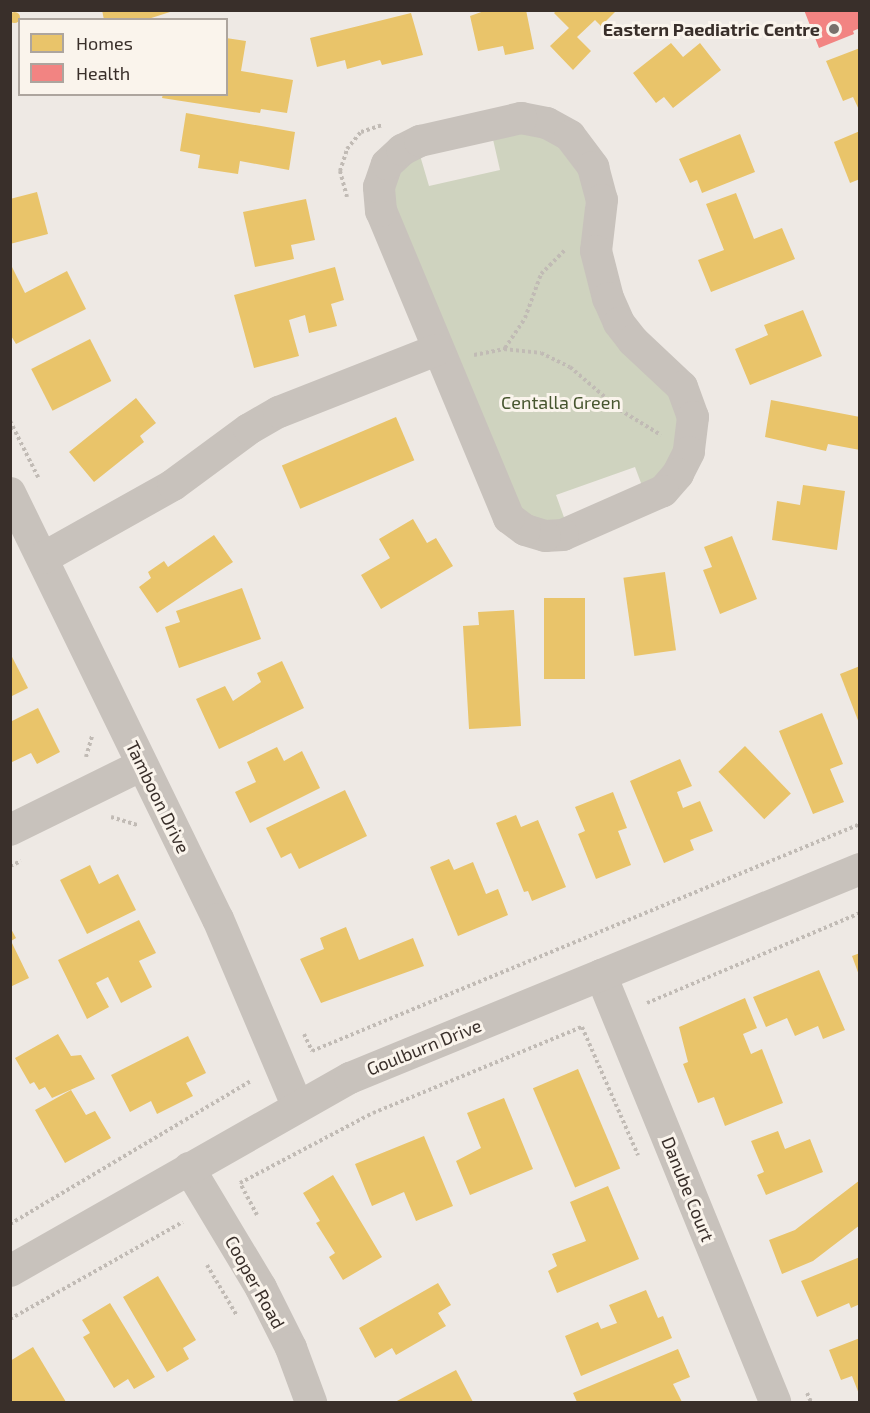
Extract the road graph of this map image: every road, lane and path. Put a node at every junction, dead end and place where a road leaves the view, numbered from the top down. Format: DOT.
graph roads {
  1 [pos="573,245"];
  2 [pos="504,349"];
  3 [pos="436,350"];
  4 [pos="470,357"];
  5 [pos="10,421"];
  6 [pos="670,438"];
  7 [pos="44,488"];
  8 [pos="10,493"];
  9 [pos="44,558"];
  10 [pos="142,765"];
  11 [pos="860,824"];
  12 [pos="10,830"];
  13 [pos="860,869"];
  14 [pos="860,913"];
  15 [pos="601,975"];
  16 [pos="646,1000"];
  17 [pos="582,1027"];
  18 [pos="312,1051"];
  19 [pos="252,1084"];
  20 [pos="297,1105"];
  21 [pos="189,1168"];
  22 [pos="240,1184"];
  23 [pos="10,1224"];
  24 [pos="187,1230"];
  25 [pos="205,1261"];
  26 [pos="10,1271"];
  27 [pos="10,1318"];
  28 [pos="241,1322"];
  29 [pos="311,1402"];
  30 [pos="775,1402"];
  1 -- 2 [label="path"];
  2 -- 4 [label="path"];
  2 -- 6 [label="path"];
  3 -- 3 [label="street"];
  3 -- 9 [label="street"];
  5 -- 7 [label="path"];
  8 -- 9 [label="street, Tamboon Drive"];
  9 -- 10 [label="street, Tamboon Drive"];
  10 -- 12 [label="street"];
  10 -- 20 [label="street, Tamboon Drive"];
  11 -- 18 [label="path"];
  13 -- 15 [label="street, Goulburn Drive"];
  14 -- 16 [label="path"];
  15 -- 20 [label="street, Goulburn Drive"];
  15 -- 30 [label="street, Danube Court"];
  17 -- 22 [label="path"];
  19 -- 23 [label="path"];
  20 -- 21 [label="street, Goulburn Drive"];
  21 -- 26 [label="street, Goulburn Drive"];
  21 -- 29 [label="street, Cooper Road"];
  24 -- 27 [label="path"];
  25 -- 28 [label="path"];
}
